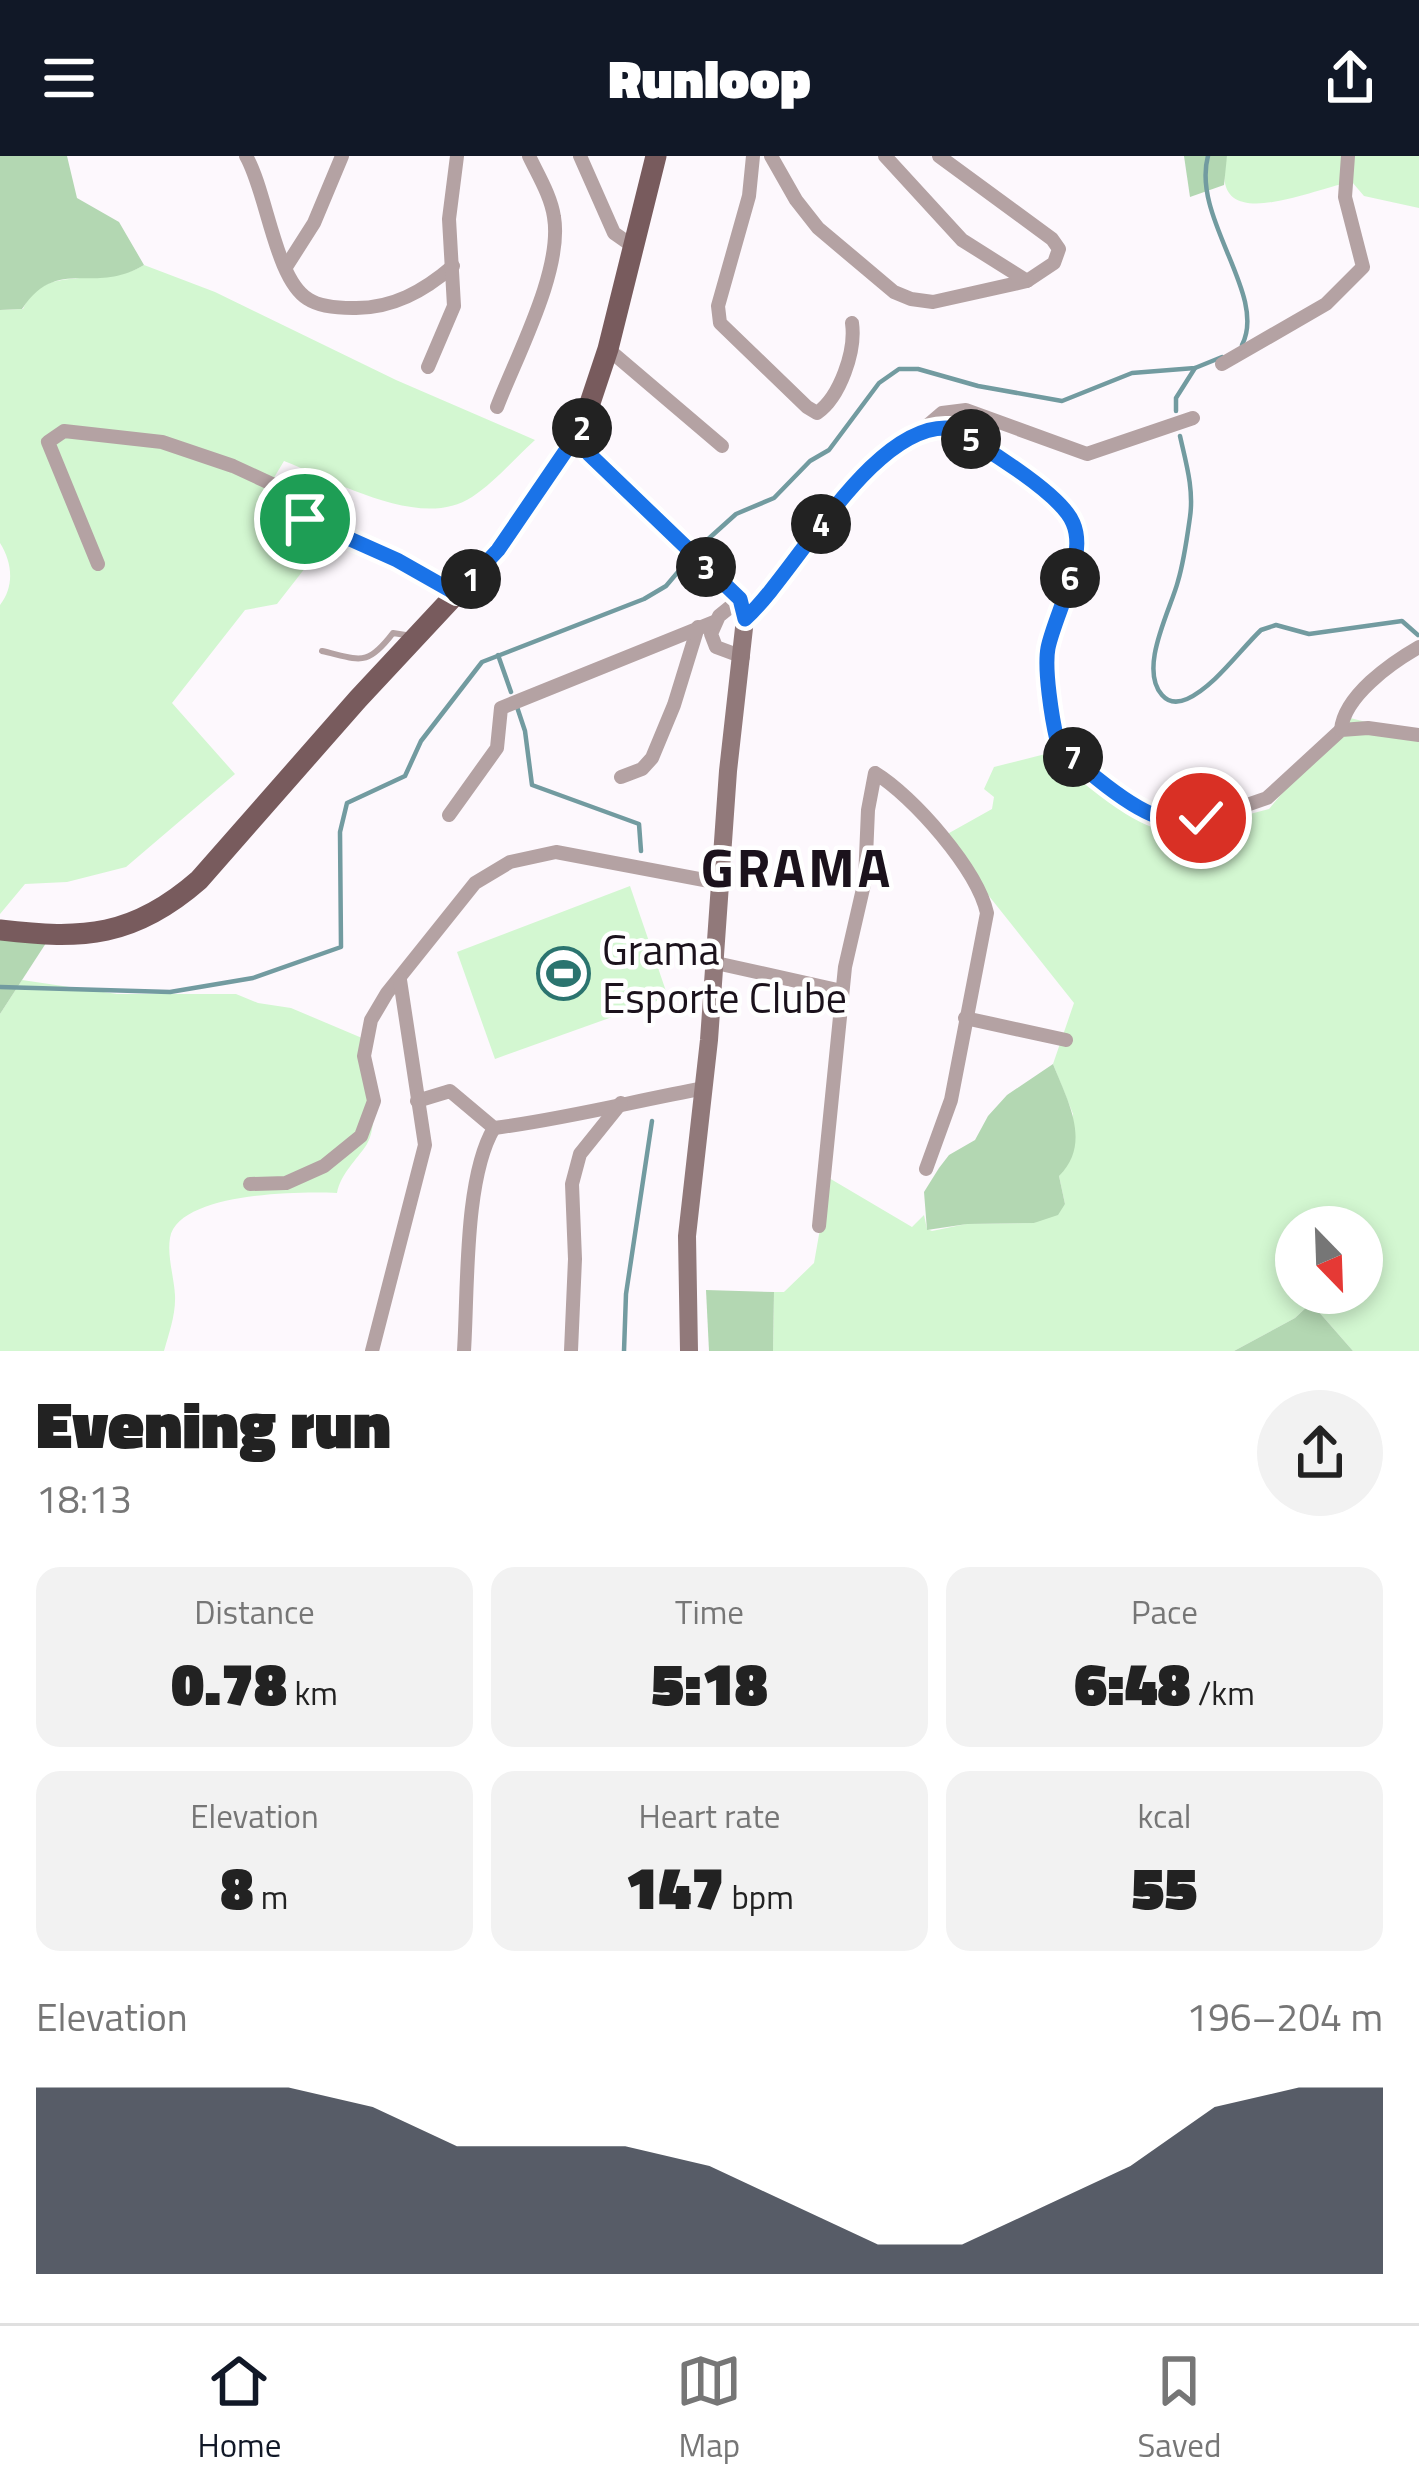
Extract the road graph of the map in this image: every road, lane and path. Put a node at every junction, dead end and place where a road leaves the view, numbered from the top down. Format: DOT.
graph roads {
  1 [pos="246,156"];
  2 [pos="342,156"];
  3 [pos="457,156"];
  4 [pos="529,156"];
  5 [pos="580,156"];
  6 [pos="656,156"];
  7 [pos="754,156"];
  8 [pos="772,156"];
  9 [pos="885,156"];
  10 [pos="1348,156"];
  11 [pos="941,157"];
  12 [pos="634,247"];
  13 [pos="453,266"];
  14 [pos="286,267"];
  15 [pos="1034,278"];
  16 [pos="852,323"];
  17 [pos="608,349"];
  18 [pos="1222,364"];
  19 [pos="428,368"];
  20 [pos="497,407"];
  21 [pos="1193,418"];
  22 [pos="582,427"];
  23 [pos="918,435"];
  24 [pos="722,446"];
  25 [pos="98,564"];
  26 [pos="457,594"];
  27 [pos="742,609"];
  28 [pos="714,622"];
  29 [pos="698,627"];
  30 [pos="416,637"];
  31 [pos="1419,647"];
  32 [pos="322,650"];
  33 [pos="742,657"];
  34 [pos="1341,730"];
  35 [pos="1419,735"];
  36 [pos="621,777"];
  37 [pos="449,815"];
  38 [pos="720,883"];
  39 [pos="0,930"];
  40 [pos="716,963"];
  41 [pos="400,980"];
  42 [pos="842,991"];
  43 [pos="965,1018"];
  44 [pos="1066,1040"];
  45 [pos="705,1088"];
  46 [pos="418,1101"];
  47 [pos="620,1103"];
  48 [pos="494,1128"];
  49 [pos="926,1168"];
  50 [pos="250,1184"];
  51 [pos="819,1226"];
  52 [pos="372,1351"];
  53 [pos="464,1351"];
  54 [pos="571,1351"];
  55 [pos="689,1351"];
  1 -- 14 [label="street"];
  2 -- 14 [label="street"];
  3 -- 13 [label="street"];
  4 -- 20 [label="street"];
  5 -- 12 [label="street"];
  6 -- 12 [label="main road"];
  7 -- 16 [label="street"];
  8 -- 15 [label="street"];
  9 -- 15 [label="street"];
  10 -- 18 [label="street"];
  11 -- 15 [label="street"];
  12 -- 17 [label="main road"];
  13 -- 14 [label="street"];
  13 -- 19 [label="street"];
  17 -- 22 [label="main road"];
  17 -- 24 [label="street"];
  21 -- 23 [label="street"];
  22 -- 26 [label="main road"];
  22 -- 27 [label="main road"];
  23 -- 27 [label="street"];
  23 -- 34 [label="street"];
  25 -- 26 [label="street"];
  26 -- 30 [label="main road"];
  27 -- 28 [label="street"];
  27 -- 33 [label="main road"];
  28 -- 29 [label="street"];
  28 -- 33 [label="street"];
  29 -- 36 [label="street"];
  29 -- 37 [label="street"];
  30 -- 32 [label="lane"];
  30 -- 39 [label="main road"];
  31 -- 34 [label="street"];
  33 -- 38 [label="main road"];
  34 -- 35 [label="street"];
  38 -- 40 [label="main road"];
  38 -- 41 [label="street"];
  40 -- 42 [label="street"];
  40 -- 45 [label="main road"];
  41 -- 46 [label="street"];
  41 -- 50 [label="street"];
  42 -- 43 [label="street"];
  42 -- 51 [label="street"];
  43 -- 44 [label="street"];
  43 -- 49 [label="street"];
  45 -- 47 [label="street"];
  45 -- 55 [label="main road"];
  46 -- 48 [label="street"];
  46 -- 52 [label="street"];
  47 -- 48 [label="street"];
  47 -- 54 [label="street"];
  48 -- 53 [label="street"];
}
